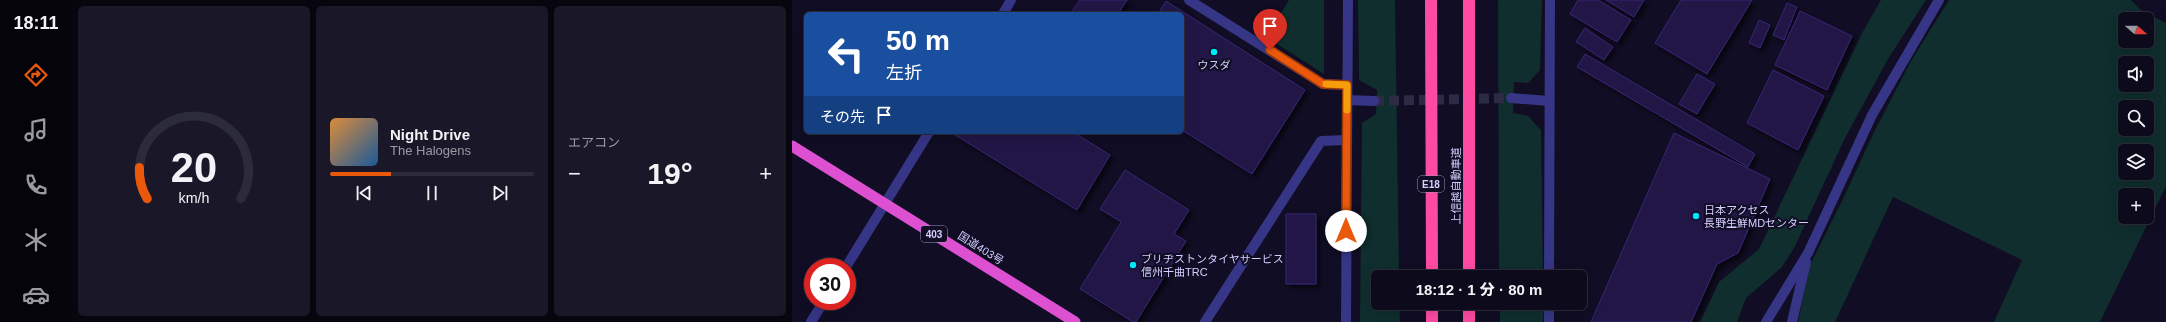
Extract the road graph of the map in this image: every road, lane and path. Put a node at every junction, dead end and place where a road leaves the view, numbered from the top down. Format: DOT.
graph roads {
  1 [pos="1011,0"];
  2 [pos="1189,0"];
  3 [pos="1348,0"];
  4 [pos="1430,0"];
  5 [pos="1469,0"];
  6 [pos="1474,0"];
  7 [pos="1550,0"];
  8 [pos="1939,0"];
  9 [pos="1004,12"];
  10 [pos="1347,85"];
  11 [pos="1468,94"];
  12 [pos="1511,98"];
  13 [pos="1347,100"];
  14 [pos="1374,101"];
  15 [pos="1550,101"];
  16 [pos="928,134"];
  17 [pos="1346,140"];
  18 [pos="792,146"];
  19 [pos="886,203"];
  20 [pos="1808,253"];
  21 [pos="852,258"];
  22 [pos="1432,270"];
  23 [pos="1469,270"];
  24 [pos="1549,270"];
  25 [pos="818,310"];
  26 [pos="1432,310"];
  27 [pos="1469,310"];
  28 [pos="1549,310"];
  29 [pos="811,322"];
  30 [pos="1075,322"];
  31 [pos="1205,322"];
  32 [pos="1346,322"];
  33 [pos="1432,322"];
  34 [pos="1469,322"];
  35 [pos="1549,322"];
  36 [pos="1766,322"];
  37 [pos="1792,322"];
  1 -- 9 [label="street"];
  2 -- 10 [label="street"];
  3 -- 10 [label="street"];
  4 -- 22 [label="highway, E18"];
  5 -- 11 [label="highway, 上信越自動車道"];
  6 -- 11 [label="highway, 上信越自動車道"];
  7 -- 15 [label="street"];
  8 -- 20 [label="street"];
  10 -- 13 [label="street"];
  11 -- 23 [label="highway, 上信越自動車道"];
  12 -- 15 [label="street"];
  13 -- 14 [label="street"];
  13 -- 17 [label="street"];
  15 -- 24 [label="street"];
  16 -- 19 [label="street"];
  17 -- 31 [label="street"];
  17 -- 32 [label="street"];
  18 -- 19 [label="highway, 国道403号 / 403"];
  19 -- 21 [label="street"];
  19 -- 30 [label="highway, 国道403号 / 403"];
  20 -- 36 [label="street"];
  20 -- 37 [label="street"];
  25 -- 29 [label="street"];
  26 -- 33 [label="highway"];
  27 -- 34 [label="highway"];
  28 -- 35 [label="street"];
}
